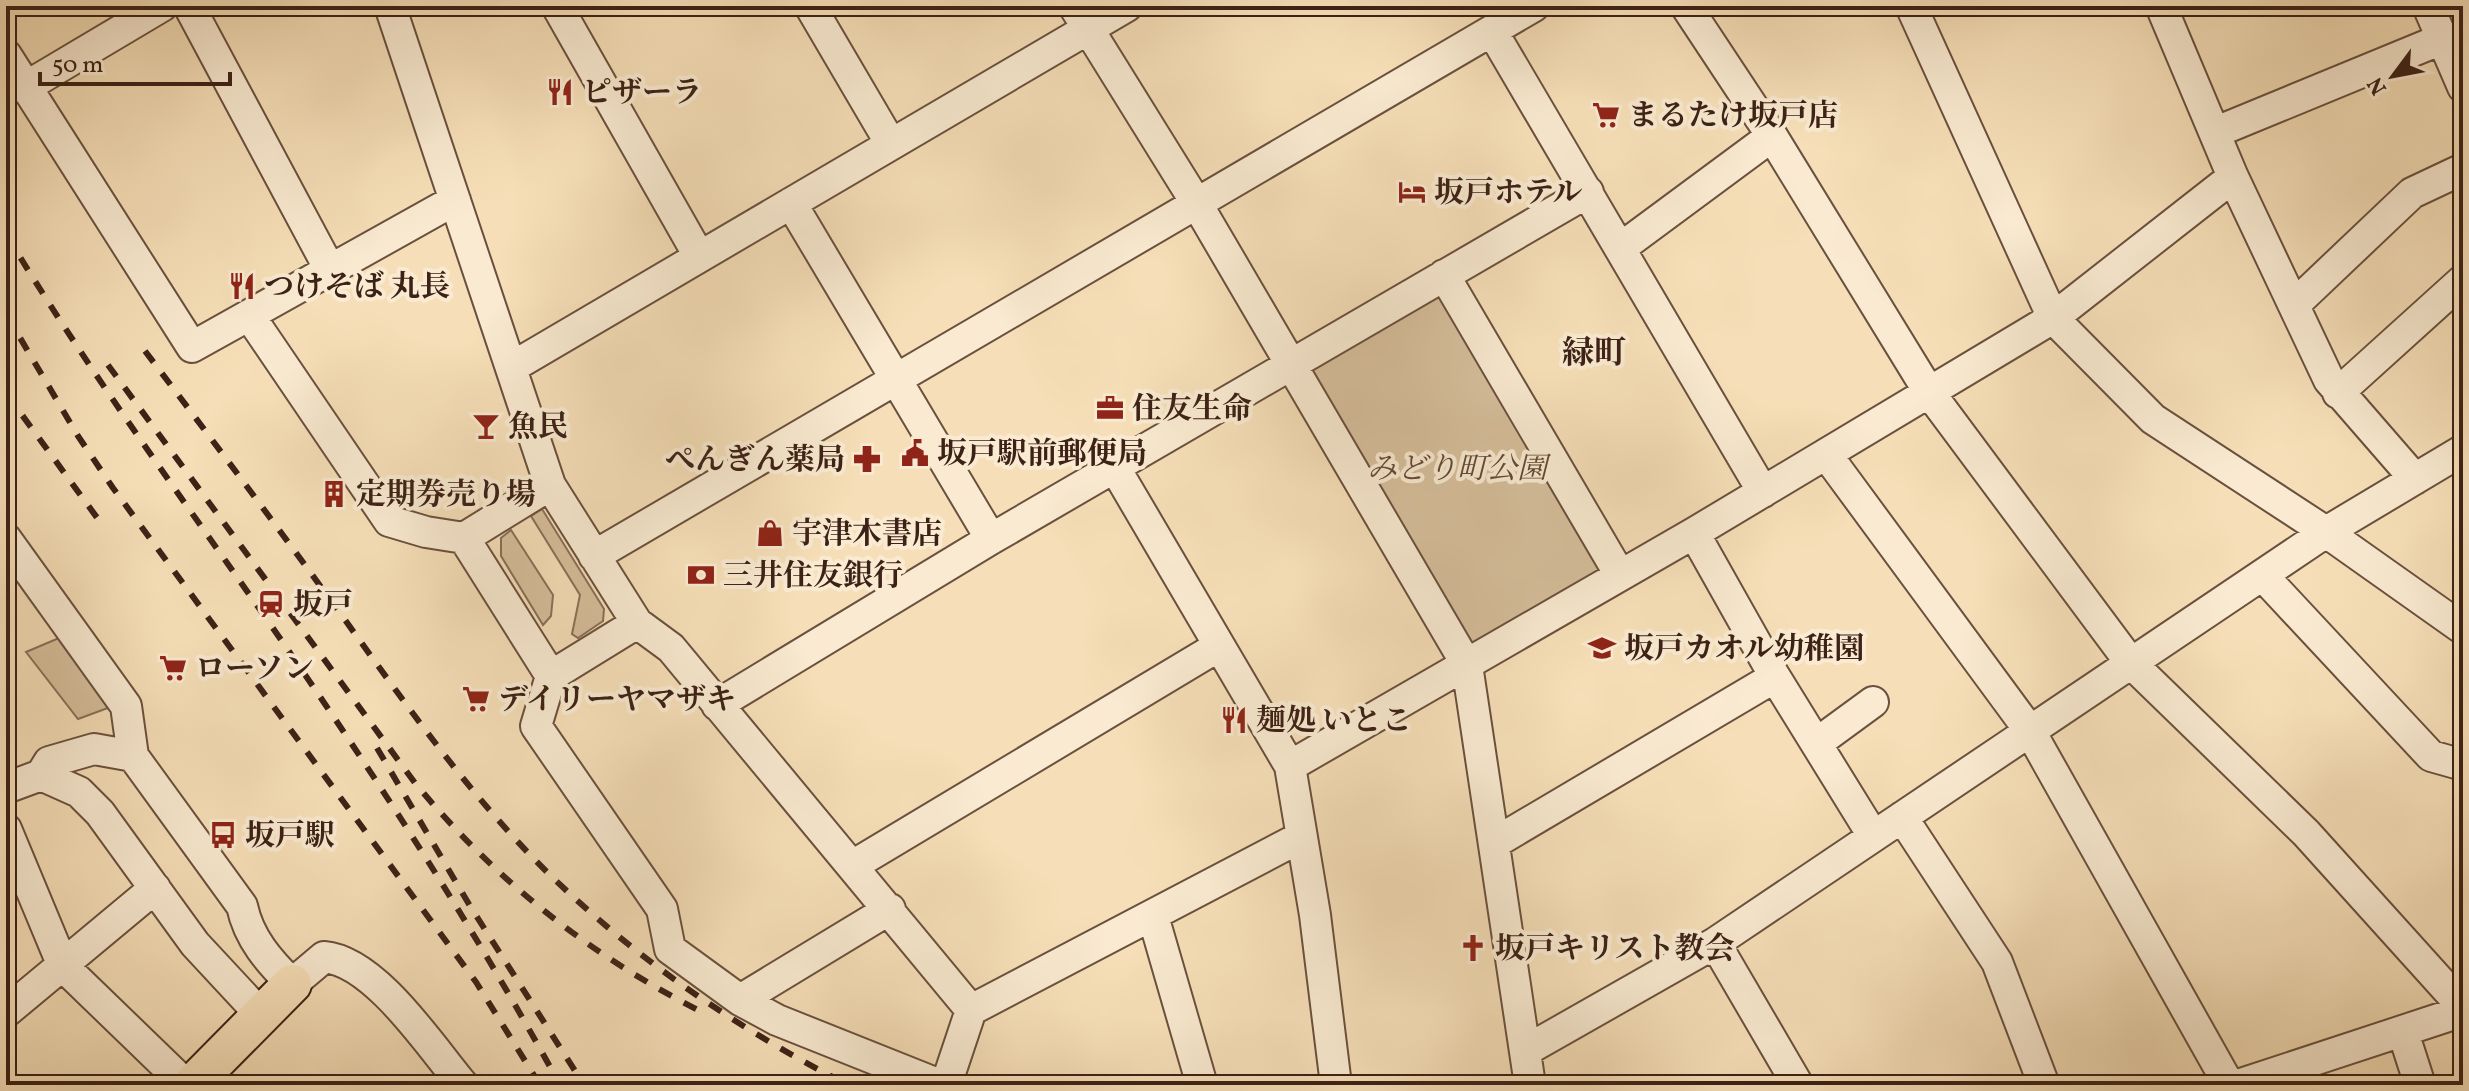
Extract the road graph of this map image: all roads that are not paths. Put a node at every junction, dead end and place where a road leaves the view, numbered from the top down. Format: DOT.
graph roads {
  1 [pos="162,6"];
  2 [pos="189,6"];
  3 [pos="390,6"];
  4 [pos="557,6"];
  5 [pos="810,6"];
  6 [pos="1127,6"];
  7 [pos="1534,6"];
  8 [pos="1686,6"];
  9 [pos="1911,6"];
  10 [pos="2161,6"];
  11 [pos="2428,6"];
  12 [pos="1082,18"];
  13 [pos="1492,31"];
  14 [pos="2442,39"];
  15 [pos="6,55"];
  16 [pos="2463,87"];
  17 [pos="24,88"];
  18 [pos="2216,132"];
  19 [pos="1772,136"];
  20 [pos="891,144"];
  21 [pos="2463,169"];
  22 [pos="2233,177"];
  23 [pos="1588,192"];
  24 [pos="455,200"];
  25 [pos="791,203"];
  26 [pos="1197,204"];
  27 [pos="1622,247"];
  28 [pos="699,256"];
  29 [pos="329,268"];
  30 [pos="1444,275"];
  31 [pos="2463,280"];
  32 [pos="2294,305"];
  33 [pos="249,315"];
  34 [pos="2053,318"];
  35 [pos="1292,363"];
  36 [pos="512,367"];
  37 [pos="896,379"];
  38 [pos="1929,392"];
  39 [pos="2338,393"];
  40 [pos="2463,450"];
  41 [pos="1826,454"];
  42 [pos="1115,468"];
  43 [pos="2415,479"];
  44 [pos="550,485"];
  45 [pos="1763,492"];
  46 [pos="2326,532"];
  47 [pos="1694,533"];
  48 [pos="464,538"];
  49 [pos="6,539"];
  50 [pos="991,539"];
  51 [pos="594,556"];
  52 [pos="1620,575"];
  53 [pos="2264,577"];
  54 [pos="637,623"];
  55 [pos="2463,629"];
  56 [pos="1219,646"];
  57 [pos="2130,662"];
  58 [pos="1467,665"];
  59 [pos="551,676"];
  60 [pos="1775,677"];
  61 [pos="1873,702"];
  62 [pos="717,705"];
  63 [pos="2030,731"];
  64 [pos="1817,743"];
  65 [pos="133,756"];
  66 [pos="2463,765"];
  67 [pos="1290,766"];
  68 [pos="41,775"];
  69 [pos="6,788"];
  70 [pos="1902,817"];
  71 [pos="6,829"];
  72 [pos="1872,834"];
  73 [pos="1301,837"];
  74 [pos="1496,842"];
  75 [pos="852,866"];
  76 [pos="155,888"];
  77 [pos="890,909"];
  78 [pos="1153,916"];
  79 [pos="247,926"];
  80 [pos="1715,943"];
  81 [pos="195,944"];
  82 [pos="63,966"];
  83 [pos="292,984"];
  84 [pos="740,1000"];
  85 [pos="2463,1009"];
  86 [pos="971,1010"];
  87 [pos="6,1012"];
  88 [pos="261,1015"];
  89 [pos="2403,1032"];
  90 [pos="1525,1051"];
  91 [pos="186,1085"];
  92 [pos="192,1085"];
  93 [pos="463,1085"];
  94 [pos="940,1085"];
  95 [pos="946,1085"];
  96 [pos="1202,1085"];
  97 [pos="1336,1085"];
  98 [pos="1530,1085"];
  99 [pos="1798,1085"];
  100 [pos="2044,1085"];
  101 [pos="2229,1085"];
  102 [pos="2238,1085"];
  103 [pos="2420,1085"];
  1 -- 17 [label="street"];
  2 -- 29 [label="street"];
  3 -- 24 [label="street"];
  4 -- 28 [label="street"];
  5 -- 20 [label="street"];
  6 -- 12 [label="street"];
  7 -- 13 [label="street"];
  8 -- 19 [label="street"];
  9 -- 34 [label="street"];
  10 -- 18 [label="street"];
  11 -- 14 [label="street"];
  12 -- 20 [label="street"];
  12 -- 26 [label="street"];
  13 -- 23 [label="street"];
  13 -- 26 [label="street"];
  14 -- 16 [label="street"];
  14 -- 18 [label="street"];
  15 -- 17 [label="street"];
  17 -- 33 [label="street"];
  18 -- 22 [label="street"];
  19 -- 27 [label="street"];
  19 -- 38 [label="street"];
  20 -- 25 [label="street"];
  21 -- 32 [label="street"];
  22 -- 32 [label="street"];
  22 -- 34 [label="street"];
  23 -- 27 [label="street"];
  23 -- 30 [label="street"];
  24 -- 29 [label="street"];
  24 -- 36 [label="street"];
  25 -- 28 [label="street"];
  25 -- 37 [label="street"];
  26 -- 35 [label="street"];
  26 -- 37 [label="street"];
  27 -- 45 [label="street"];
  28 -- 36 [label="street"];
  29 -- 33 [label="street"];
  30 -- 35 [label="street"];
  30 -- 52 [label="street"];
  31 -- 39 [label="street"];
  32 -- 39 [label="street"];
  33 -- 48 [label="street"];
  34 -- 38 [label="street"];
  34 -- 46 [label="street"];
  35 -- 42 [label="street"];
  35 -- 58 [label="street"];
  36 -- 44 [label="street"];
  37 -- 50 [label="street"];
  37 -- 51 [label="street"];
  38 -- 41 [label="street"];
  38 -- 57 [label="street"];
  39 -- 43 [label="street"];
  40 -- 43 [label="street"];
  41 -- 45 [label="street"];
  41 -- 63 [label="street"];
  42 -- 50 [label="street"];
  42 -- 56 [label="street"];
  43 -- 46 [label="street"];
  44 -- 48 [label="street"];
  44 -- 51 [label="street"];
  45 -- 47 [label="street"];
  46 -- 53 [label="street"];
  46 -- 55 [label="street"];
  47 -- 52 [label="street"];
  47 -- 60 [label="street"];
  48 -- 59 [label="street"];
  49 -- 65 [label="street"];
  50 -- 62 [label="street"];
  51 -- 54 [label="street"];
  52 -- 58 [label="street"];
  53 -- 57 [label="street"];
  53 -- 66 [label="street"];
  54 -- 59 [label="street"];
  54 -- 62 [label="street"];
  56 -- 67 [label="street"];
  56 -- 75 [label="street"];
  57 -- 63 [label="street"];
  57 -- 85 [label="street"];
  58 -- 67 [label="street"];
  58 -- 74 [label="street"];
  59 -- 84 [label="street"];
  60 -- 64 [label="street"];
  60 -- 74 [label="street"];
  61 -- 64 [label="street"];
  62 -- 75 [label="street"];
  63 -- 70 [label="street"];
  63 -- 101 [label="street"];
  64 -- 72 [label="street"];
  65 -- 68 [label="street"];
  65 -- 79 [label="street"];
  67 -- 73 [label="street"];
  68 -- 69 [label="street"];
  68 -- 76 [label="street"];
  70 -- 72 [label="street"];
  70 -- 100 [label="street"];
  71 -- 82 [label="street"];
  72 -- 80 [label="street"];
  73 -- 78 [label="street"];
  73 -- 97 [label="street"];
  74 -- 90 [label="street"];
  75 -- 77 [label="street"];
  76 -- 81 [label="street"];
  76 -- 82 [label="street"];
  77 -- 84 [label="street"];
  77 -- 86 [label="street"];
  78 -- 86 [label="street"];
  78 -- 96 [label="street"];
  79 -- 81 [label="street"];
  79 -- 83 [label="street"];
  80 -- 90 [label="street"];
  80 -- 99 [label="street"];
  81 -- 88 [label="street"];
  82 -- 87 [label="street"];
  82 -- 91 [label="street"];
  83 -- 88 [label="main road"];
  83 -- 93 [label="street"];
  84 -- 94 [label="street"];
  85 -- 89 [label="street"];
  86 -- 95 [label="street"];
  88 -- 92 [label="main road"];
  89 -- 102 [label="street"];
  89 -- 103 [label="street"];
  90 -- 98 [label="street"];
}
